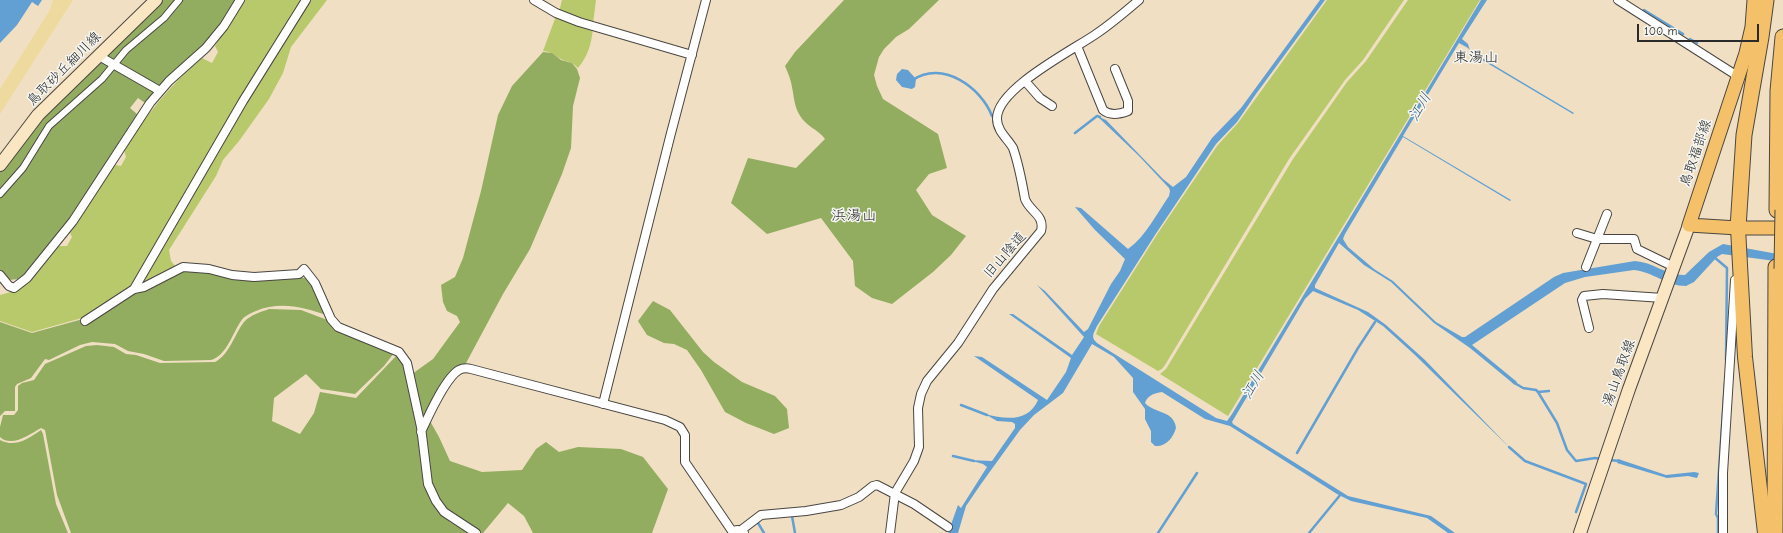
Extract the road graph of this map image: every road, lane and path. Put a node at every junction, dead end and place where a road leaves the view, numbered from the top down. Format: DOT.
graph roads {
  1 [pos="156,0"];
  2 [pos="179,0"];
  3 [pos="240,0"];
  4 [pos="306,0"];
  5 [pos="534,0"];
  6 [pos="706,0"];
  7 [pos="1139,0"];
  8 [pos="1618,0"];
  9 [pos="1754,0"];
  10 [pos="1766,0"];
  11 [pos="1783,37"];
  12 [pos="1078,46"];
  13 [pos="692,55"];
  14 [pos="99,56"];
  15 [pos="115,64"];
  16 [pos="1115,69"];
  17 [pos="1739,77"];
  18 [pos="1025,81"];
  19 [pos="160,91"];
  20 [pos="1052,106"];
  21 [pos="0,165"];
  22 [pos="0,194"];
  23 [pos="1781,209"];
  24 [pos="1607,214"];
  25 [pos="1689,225"];
  26 [pos="1738,228"];
  27 [pos="1783,228"];
  28 [pos="1577,233"];
  29 [pos="1597,239"];
  30 [pos="1739,265"];
  31 [pos="1586,267"];
  32 [pos="1674,267"];
  33 [pos="1779,268"];
  34 [pos="0,275"];
  35 [pos="134,289"];
  36 [pos="1663,298"];
  37 [pos="85,320"];
  38 [pos="1589,328"];
  39 [pos="603,404"];
  40 [pos="421,432"];
  41 [pos="895,493"];
  42 [pos="948,527"];
  43 [pos="742,532"];
  44 [pos="476,533"];
  45 [pos="890,533"];
  46 [pos="1580,533"];
  47 [pos="1723,533"];
  48 [pos="1765,533"];
  49 [pos="1774,533"];
  50 [pos="1778,533"];
  1 -- 14 [label="main road, 鳥取砂丘細川線"];
  2 -- 15 [label="street"];
  3 -- 19 [label="street"];
  4 -- 35 [label="street"];
  5 -- 13 [label="street"];
  6 -- 13 [label="street"];
  7 -- 12 [label="street, 旧山陰道"];
  8 -- 17 [label="street"];
  9 -- 17 [label="main road, 鳥取福部線"];
  10 -- 26 [label="highway"];
  11 -- 23 [label="highway"];
  12 -- 16 [label="street"];
  12 -- 18 [label="street, 旧山陰道"];
  13 -- 39 [label="street"];
  14 -- 15 [label="street"];
  14 -- 21 [label="main road, 鳥取砂丘細川線"];
  15 -- 19 [label="street"];
  15 -- 22 [label="street"];
  17 -- 25 [label="main road, 鳥取福部線"];
  18 -- 20 [label="street"];
  18 -- 41 [label="street, 旧山陰道"];
  19 -- 34 [label="street"];
  23 -- 33 [label="highway"];
  24 -- 29 [label="street"];
  25 -- 26 [label="main road"];
  25 -- 32 [label="main road, 湯山鳥取線"];
  26 -- 27 [label="main road"];
  26 -- 30 [label="highway"];
  28 -- 29 [label="street"];
  29 -- 31 [label="street"];
  29 -- 32 [label="street"];
  30 -- 47 [label="street"];
  30 -- 48 [label="highway"];
  32 -- 36 [label="main road, 湯山鳥取線"];
  33 -- 49 [label="highway"];
  33 -- 50 [label="highway"];
  35 -- 37 [label="street"];
  35 -- 40 [label="street"];
  36 -- 38 [label="street"];
  36 -- 46 [label="main road, 湯山鳥取線"];
  39 -- 40 [label="street"];
  39 -- 43 [label="street"];
  40 -- 44 [label="street"];
  41 -- 42 [label="street"];
  41 -- 43 [label="street"];
  41 -- 45 [label="street, 旧山陰道"];
}
